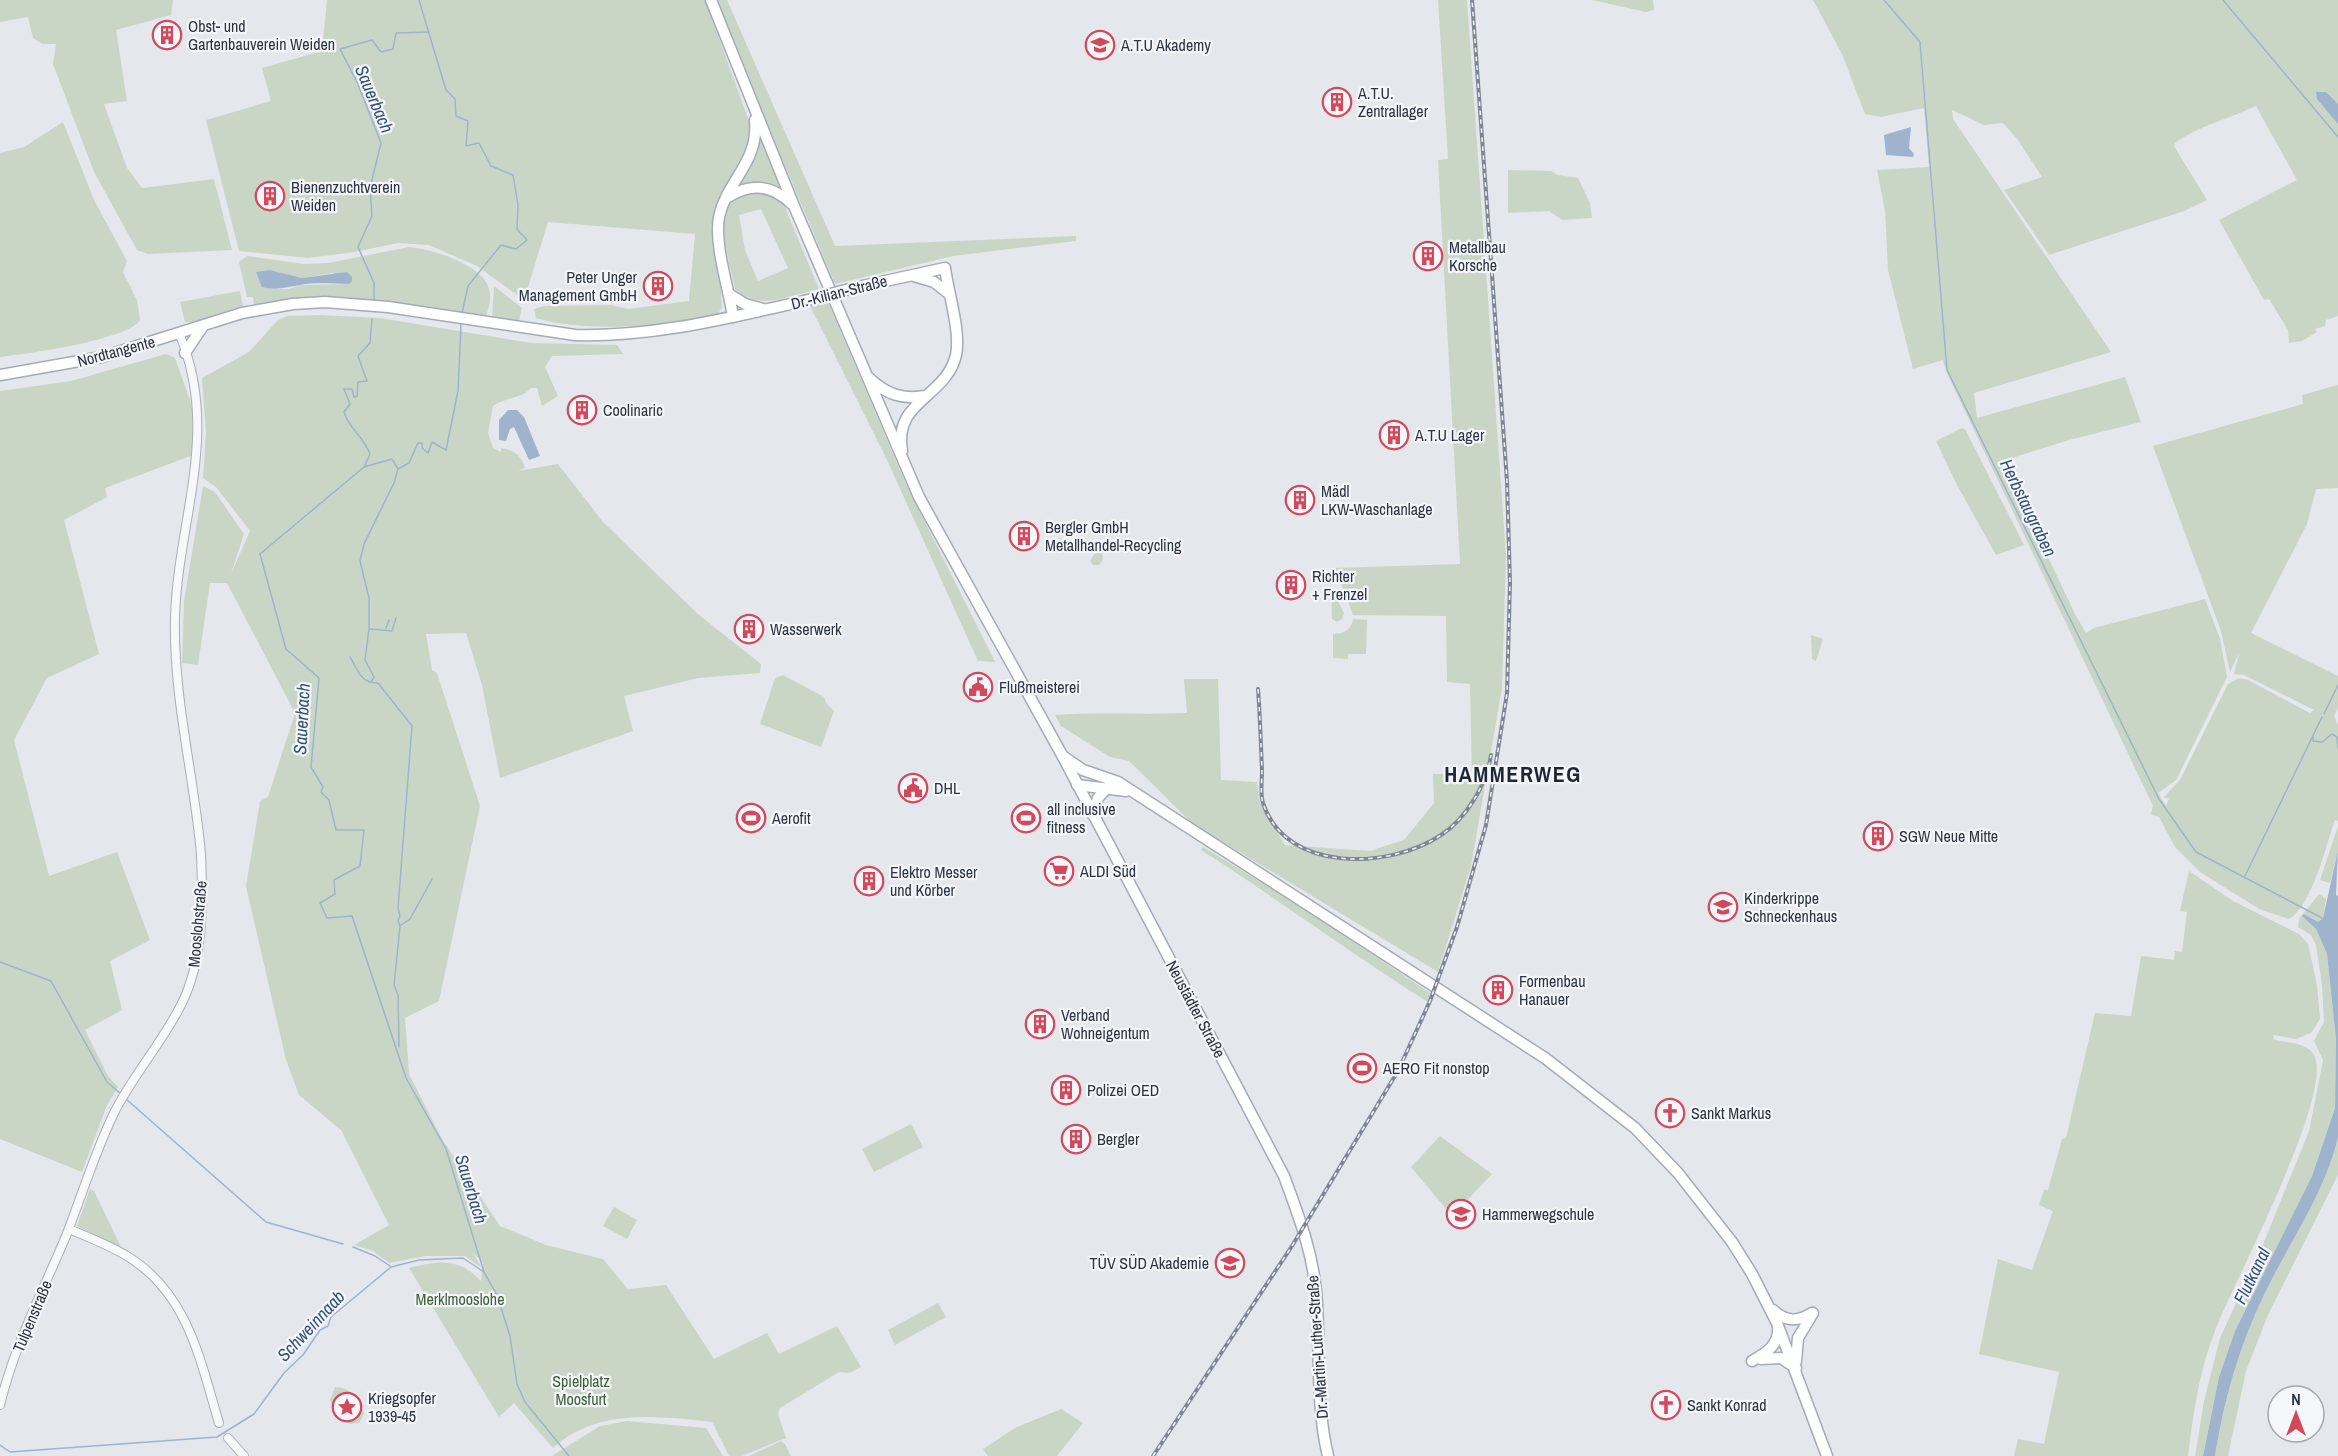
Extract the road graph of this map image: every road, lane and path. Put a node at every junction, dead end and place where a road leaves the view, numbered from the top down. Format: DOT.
graph roads {
  1 [pos="711,0"];
  2 [pos="754,110"];
  3 [pos="728,197"];
  4 [pos="794,206"];
  5 [pos="908,275"];
  6 [pos="948,293"];
  7 [pos="729,294"];
  8 [pos="766,309"];
  9 [pos="733,317"];
  10 [pos="203,326"];
  11 [pos="524,328"];
  12 [pos="179,333"];
  13 [pos="185,353"];
  14 [pos="865,374"];
  15 [pos="0,375"];
  16 [pos="928,395"];
  17 [pos="906,469"];
  18 [pos="1062,755"];
  19 [pos="1077,785"];
  20 [pos="1107,788"];
  21 [pos="1130,791"];
  22 [pos="1093,815"];
  23 [pos="69,1229"];
  24 [pos="1306,1237"];
  25 [pos="1769,1305"];
  26 [pos="1777,1323"];
  27 [pos="1796,1368"];
  28 [pos="0,1405"];
  29 [pos="219,1424"];
  30 [pos="228,1438"];
  31 [pos="244,1456"];
  32 [pos="1328,1456"];
  33 [pos="1827,1456"];
  1 -- 2 [label="main road"];
  2 -- 3 [label="main road"];
  2 -- 4 [label="main road"];
  3 -- 4 [label="main road"];
  3 -- 7 [label="main road"];
  4 -- 14 [label="main road"];
  5 -- 6 [label="main road"];
  5 -- 6 [label="main road, Dr.-Kilian-Straße"];
  5 -- 8 [label="main road, Dr.-Kilian-Straße, bridge"];
  6 -- 16 [label="main road"];
  7 -- 8 [label="main road"];
  7 -- 9 [label="main road"];
  8 -- 9 [label="main road, Dr.-Kilian-Straße"];
  9 -- 11 [label="main road, Dr.-Kilian-Straße"];
  10 -- 11 [label="main road, Nordtangente"];
  10 -- 12 [label="main road, Nordtangente"];
  10 -- 13 [label="main road"];
  12 -- 13 [label="street, Mooslohstraße"];
  12 -- 15 [label="main road, Nordtangente"];
  13 -- 23 [label="street, Mooslohstraße"];
  14 -- 16 [label="main road"];
  14 -- 17 [label="main road"];
  16 -- 17 [label="main road"];
  17 -- 18 [label="main road, Neustädter Straße"];
  18 -- 19 [label="main road, Neustädter Straße"];
  18 -- 21 [label="main road"];
  19 -- 20 [label="main road"];
  19 -- 22 [label="main road, Neustädter Straße"];
  20 -- 21 [label="main road"];
  20 -- 22 [label="main road"];
  21 -- 25 [label="main road"];
  22 -- 24 [label="main road, Neustädter Straße"];
  23 -- 28 [label="street, Tulpenstraße"];
  23 -- 29 [label="street"];
  24 -- 32 [label="main road, Dr.-Martin-Luther-Straße"];
  25 -- 26 [label="main road"];
  25 -- 27 [label="main road"];
  26 -- 27 [label="main road"];
  26 -- 27 [label="main road"];
  27 -- 33 [label="main road"];
  30 -- 31 [label="street"];
}
